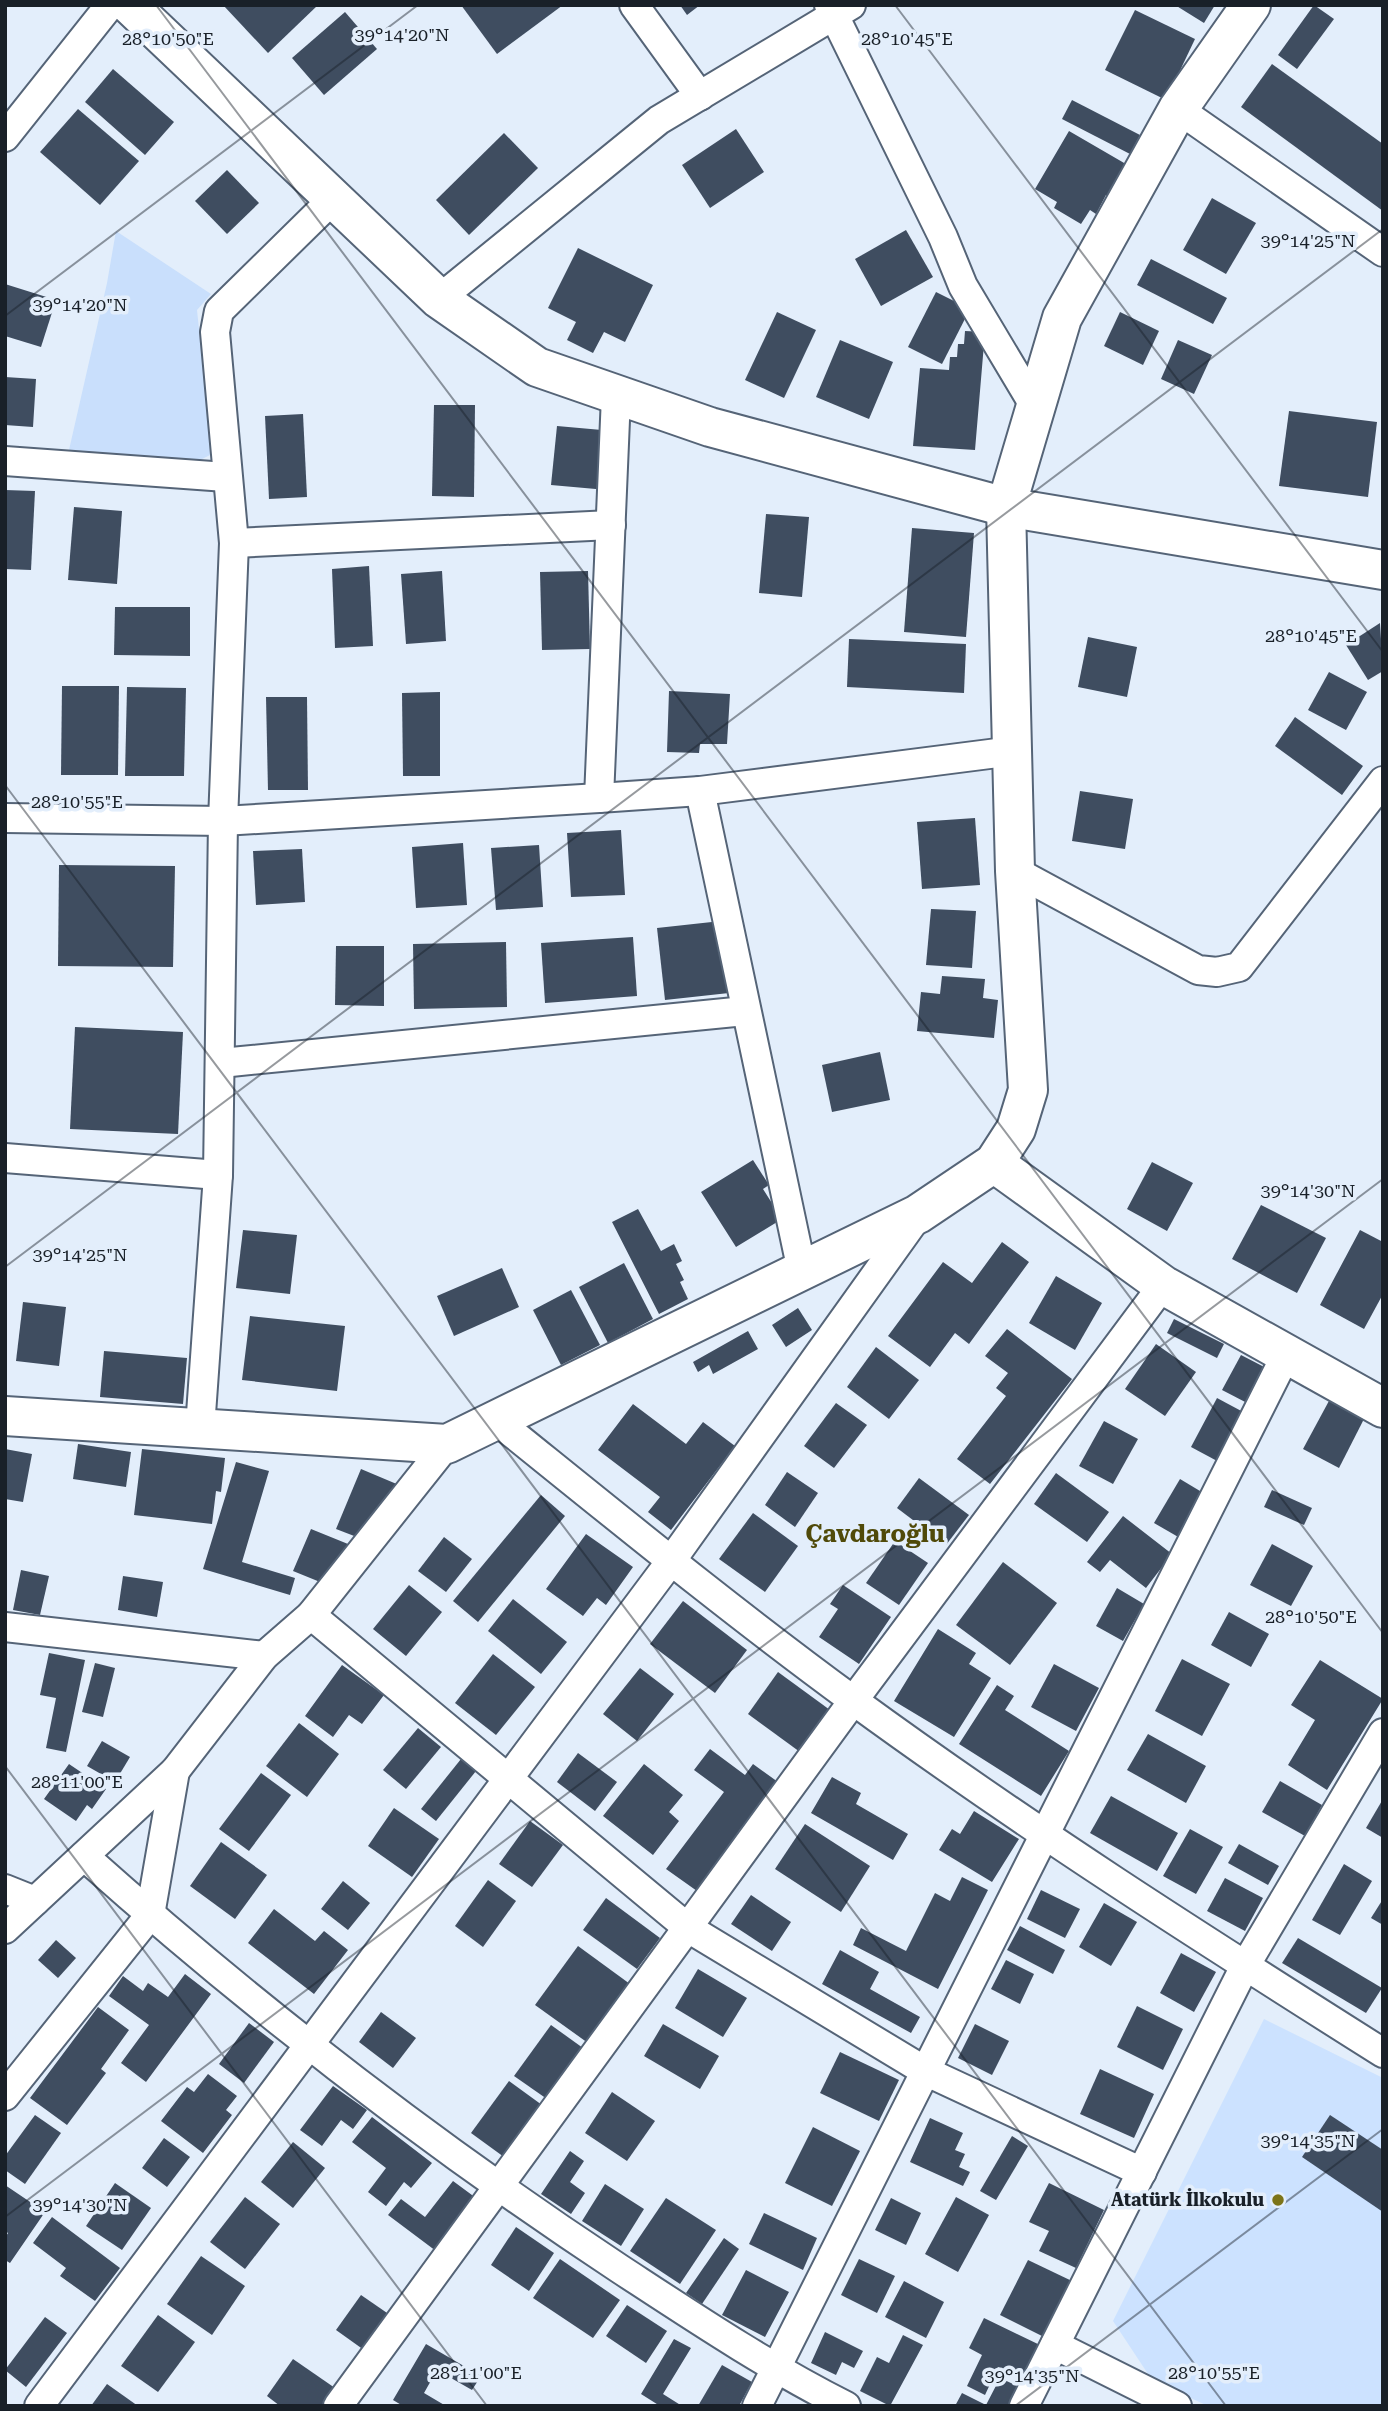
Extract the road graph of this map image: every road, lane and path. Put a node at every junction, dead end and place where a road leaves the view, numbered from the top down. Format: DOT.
graph roads {
  1 [pos="110,5"];
  2 [pos="130,5"];
  3 [pos="634,5"];
  4 [pos="1251,5"];
  5 [pos="838,9"];
  6 [pos="700,96"];
  7 [pos="1178,109"];
  8 [pos="5,137"];
  9 [pos="334,198"];
  10 [pos="1383,252"];
  11 [pos="439,299"];
  12 [pos="616,396"];
  13 [pos="1034,405"];
  14 [pos="5,461"];
  15 [pos="226,477"];
  16 [pos="1006,507"];
  17 [pos="611,525"];
  18 [pos="234,542"];
  19 [pos="1383,570"];
  20 [pos="1013,751"];
  21 [pos="1383,781"];
  22 [pos="700,790"];
  23 [pos="600,799"];
  24 [pos="5,818"];
  25 [pos="223,821"];
  26 [pos="1015,871"];
  27 [pos="745,1011"];
  28 [pos="221,1063"];
  29 [pos="5,1158"];
  30 [pos="994,1163"];
  31 [pos="218,1175"];
  32 [pos="918,1214"];
  33 [pos="802,1271"];
  34 [pos="1163,1285"];
  35 [pos="1286,1355"];
  36 [pos="1383,1408"];
  37 [pos="5,1416"];
  38 [pos="496,1420"];
  39 [pos="201,1428"];
  40 [pos="447,1444"];
  41 [pos="671,1561"];
  42 [pos="311,1615"];
  43 [pos="5,1627"];
  44 [pos="264,1656"];
  45 [pos="853,1700"];
  46 [pos="1383,1733"];
  47 [pos="176,1771"];
  48 [pos="508,1779"];
  49 [pos="1042,1834"];
  50 [pos="84,1856"];
  51 [pos="5,1889"];
  52 [pos="35,1901"];
  53 [pos="150,1915"];
  54 [pos="688,1928"];
  55 [pos="5,1929"];
  56 [pos="1245,1966"];
  57 [pos="310,2043"];
  58 [pos="1383,2053"];
  59 [pos="925,2071"];
  60 [pos="6,2093"];
  61 [pos="1142,2172"];
  62 [pos="498,2189"];
  63 [pos="1055,2345"];
  64 [pos="776,2371"];
  65 [pos="39,2406"];
  66 [pos="338,2406"];
  67 [pos="757,2406"];
  68 [pos="845,2406"];
  69 [pos="1024,2406"];
  70 [pos="1177,2406"];
  1 -- 8 [label="street"];
  2 -- 9 [label="street"];
  3 -- 6 [label="street"];
  4 -- 7 [label="street"];
  5 -- 6 [label="street"];
  5 -- 13 [label="street"];
  6 -- 11 [label="street"];
  7 -- 10 [label="street"];
  7 -- 13 [label="street"];
  9 -- 11 [label="street"];
  9 -- 15 [label="street"];
  11 -- 12 [label="street"];
  12 -- 16 [label="street"];
  12 -- 17 [label="street"];
  13 -- 16 [label="street"];
  14 -- 15 [label="street"];
  15 -- 18 [label="street"];
  16 -- 19 [label="street"];
  16 -- 20 [label="street"];
  17 -- 18 [label="street"];
  17 -- 23 [label="street"];
  18 -- 25 [label="street"];
  20 -- 22 [label="street"];
  20 -- 26 [label="street"];
  21 -- 26 [label="street"];
  22 -- 23 [label="street"];
  22 -- 27 [label="street"];
  23 -- 25 [label="street"];
  24 -- 25 [label="street"];
  25 -- 28 [label="street"];
  26 -- 30 [label="street"];
  27 -- 28 [label="street"];
  27 -- 33 [label="street"];
  28 -- 31 [label="street"];
  29 -- 31 [label="street"];
  30 -- 32 [label="street"];
  30 -- 34 [label="street"];
  31 -- 39 [label="street"];
  32 -- 33 [label="street"];
  32 -- 41 [label="street"];
  33 -- 38 [label="street"];
  34 -- 35 [label="street"];
  34 -- 45 [label="street"];
  35 -- 36 [label="street"];
  35 -- 49 [label="street"];
  37 -- 39 [label="street"];
  38 -- 40 [label="street"];
  38 -- 41 [label="street"];
  39 -- 40 [label="street"];
  40 -- 42 [label="street"];
  41 -- 45 [label="street"];
  41 -- 48 [label="street"];
  42 -- 44 [label="street"];
  42 -- 48 [label="street"];
  43 -- 44 [label="street"];
  44 -- 47 [label="street"];
  45 -- 49 [label="street"];
  45 -- 54 [label="street"];
  46 -- 56 [label="street"];
  47 -- 50 [label="street"];
  47 -- 53 [label="street"];
  48 -- 54 [label="street"];
  48 -- 57 [label="street"];
  49 -- 56 [label="street"];
  49 -- 59 [label="street"];
  50 -- 52 [label="street"];
  50 -- 53 [label="street"];
  51 -- 52 [label="street"];
  52 -- 55 [label="street"];
  53 -- 57 [label="street"];
  53 -- 60 [label="street"];
  54 -- 59 [label="street"];
  54 -- 62 [label="street"];
  56 -- 58 [label="street"];
  56 -- 61 [label="street"];
  57 -- 62 [label="street"];
  57 -- 65 [label="street"];
  59 -- 61 [label="street"];
  59 -- 64 [label="street"];
  61 -- 63 [label="street"];
  62 -- 64 [label="street"];
  62 -- 66 [label="street"];
  63 -- 69 [label="street"];
  63 -- 70 [label="street"];
  64 -- 67 [label="street"];
  64 -- 68 [label="street"];
}
